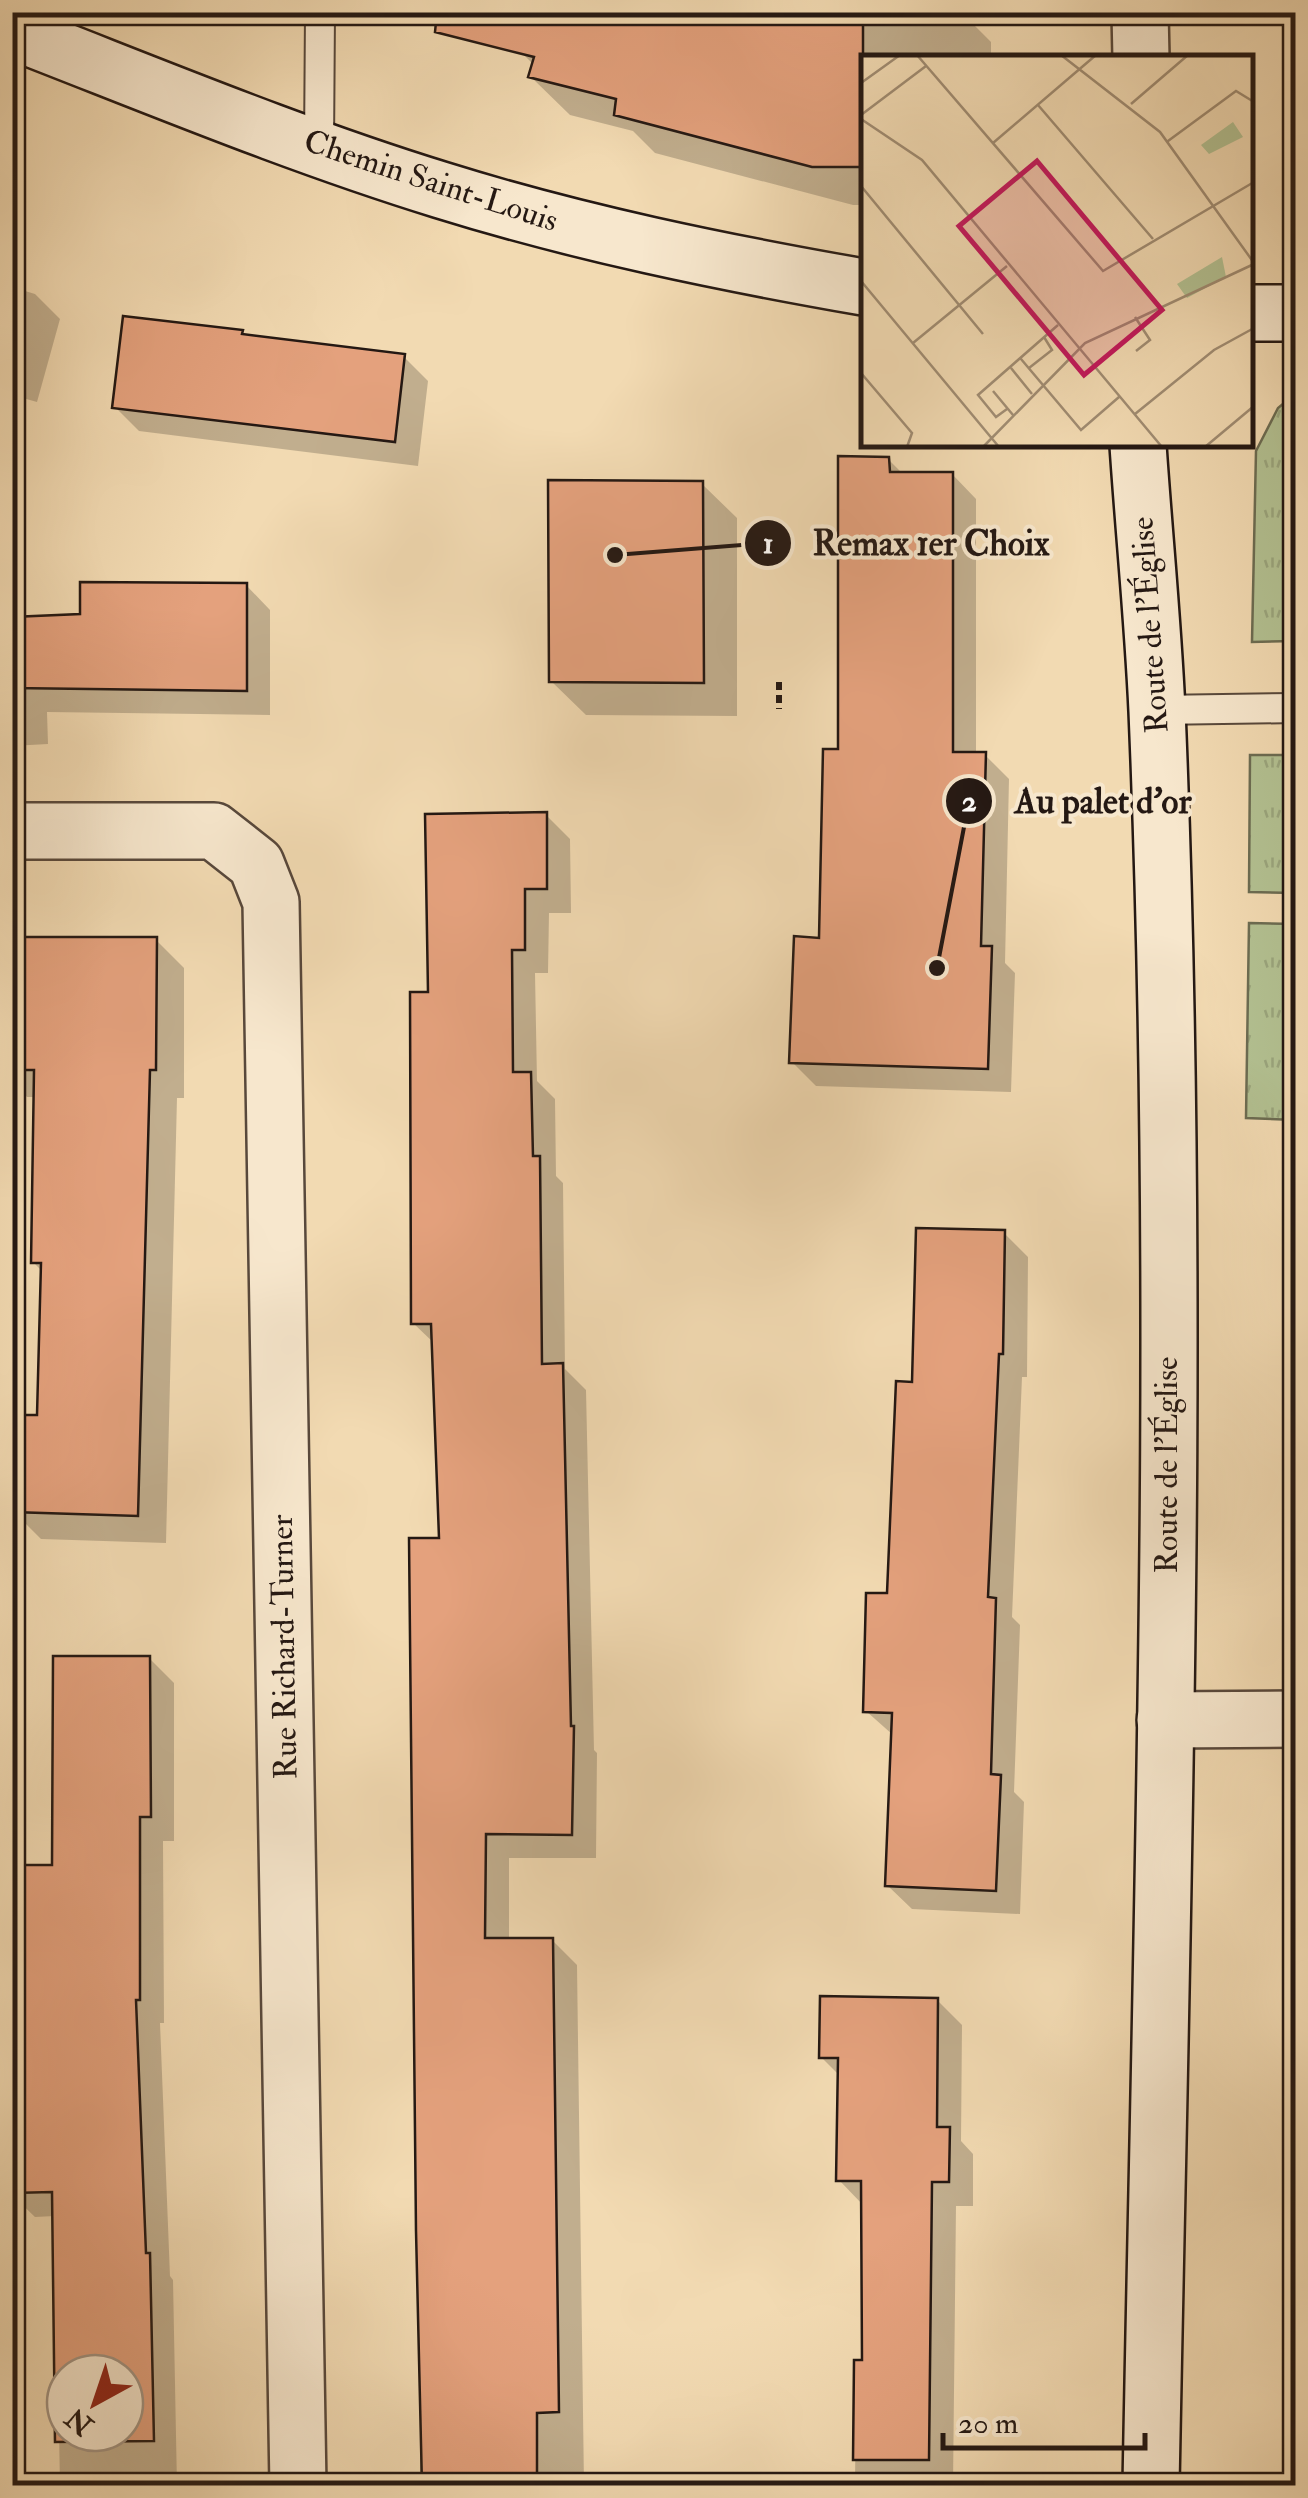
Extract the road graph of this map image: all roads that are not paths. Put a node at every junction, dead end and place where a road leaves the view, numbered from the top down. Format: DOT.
graph roads {
  1 [pos="320,12"];
  2 [pos="1140,12"];
  3 [pos="12,31"];
  4 [pos="1141,55"];
  5 [pos="320,147"];
  6 [pos="861,288"];
  7 [pos="1253,313"];
  8 [pos="1296,313"];
  9 [pos="1138,448"];
  10 [pos="1296,708"];
  11 [pos="1156,710"];
  12 [pos="12,831"];
  13 [pos="1296,1719"];
  14 [pos="1166,1720"];
  15 [pos="298,2486"];
  16 [pos="1151,2486"];
  1 -- 5 [label="lane"];
  2 -- 4 [label="street"];
  3 -- 5 [label="street, Chemin Saint-Louis"];
  5 -- 6 [label="street, Chemin Saint-Louis"];
  7 -- 8 [label="street"];
  9 -- 11 [label="street, Route de l'Église"];
  10 -- 11 [label="lane"];
  11 -- 14 [label="street, Route de l'Église"];
  12 -- 15 [label="street, Rue Richard-Turner"];
  13 -- 14 [label="street"];
  14 -- 16 [label="street, Route de l'Église"];
}
